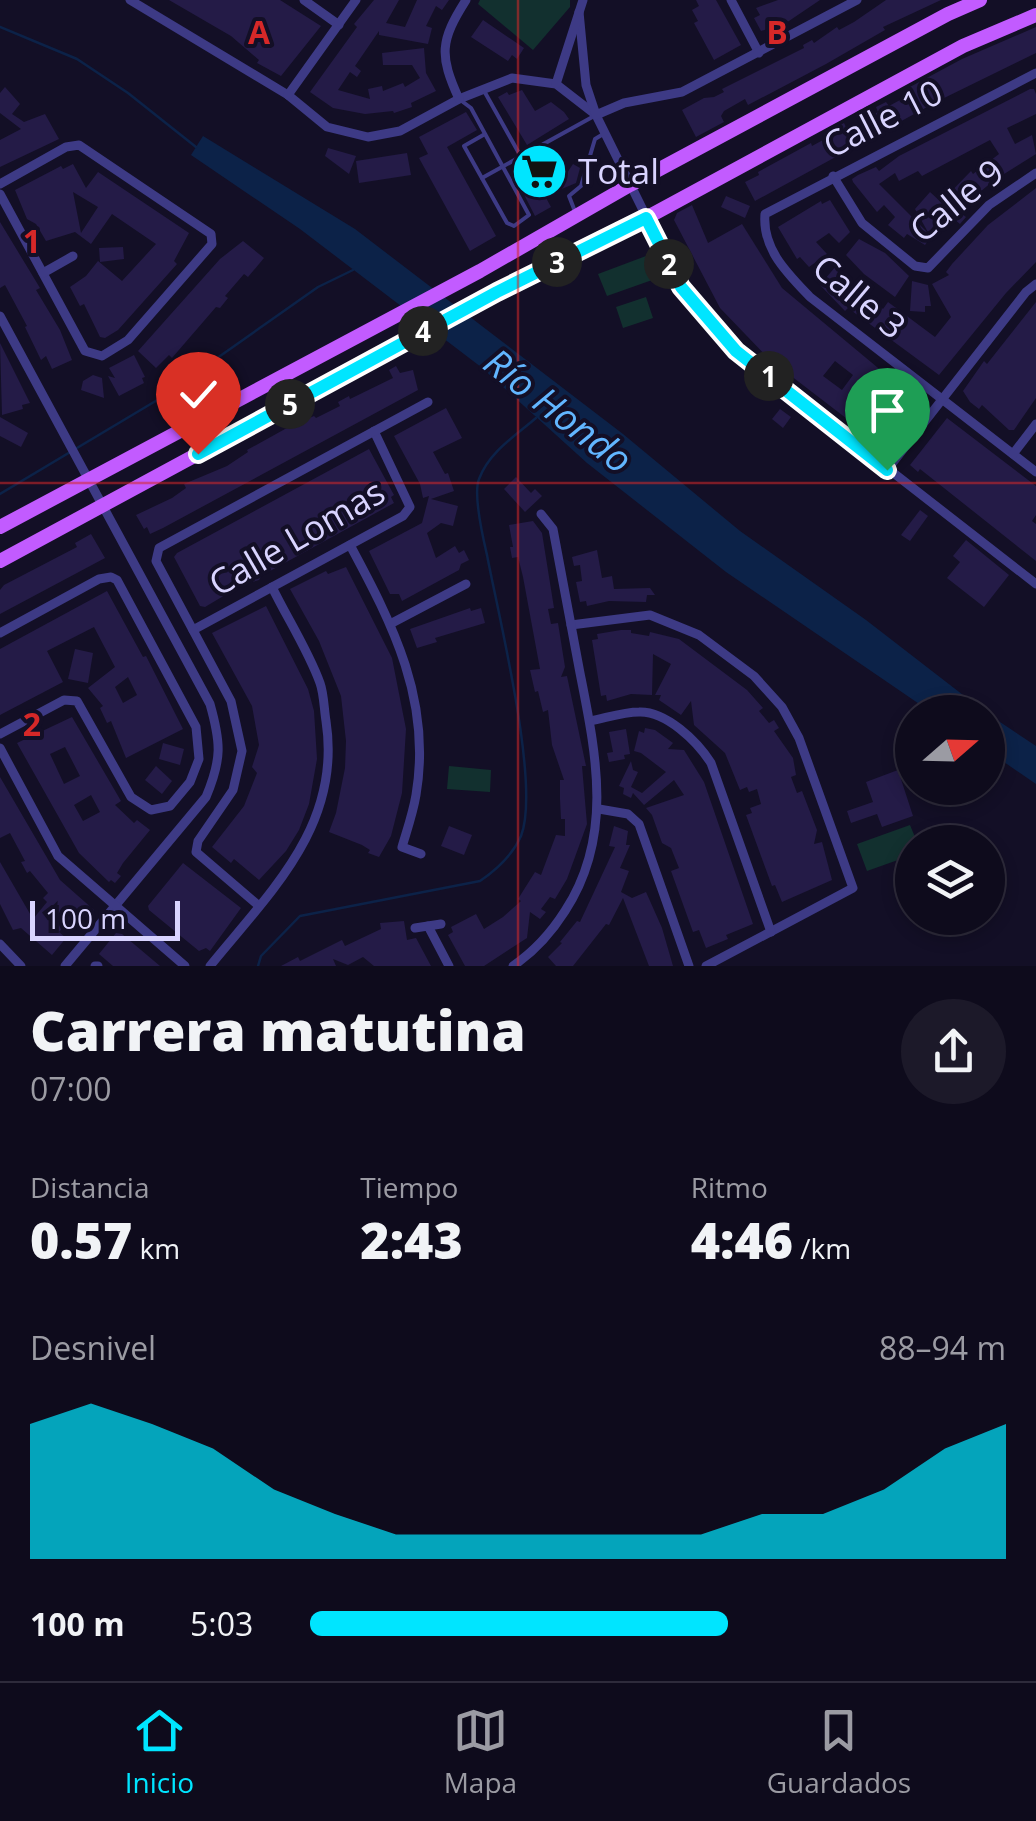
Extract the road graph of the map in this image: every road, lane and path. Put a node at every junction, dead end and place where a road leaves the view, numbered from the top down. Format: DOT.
graph roads {
  1 [pos="130,0"];
  2 [pos="304,0"];
  3 [pos="356,0"];
  4 [pos="466,0"];
  5 [pos="582,0"];
  6 [pos="731,0"];
  7 [pos="857,0"];
  8 [pos="980,0"];
  9 [pos="579,12"];
  10 [pos="1036,15"];
  11 [pos="339,24"];
  12 [pos="760,52"];
  13 [pos="1036,72"];
  14 [pos="556,84"];
  15 [pos="483,89"];
  16 [pos="288,95"];
  17 [pos="459,99"];
  18 [pos="596,115"];
  19 [pos="605,133"];
  20 [pos="485,134"];
  21 [pos="520,155"];
  22 [pos="503,167"];
  23 [pos="1036,173"];
  24 [pos="833,176"];
  25 [pos="482,178"];
  26 [pos="0,184"];
  27 [pos="630,185"];
  28 [pos="0,194"];
  29 [pos="577,216"];
  30 [pos="646,218"];
  31 [pos="764,222"];
  32 [pos="73,256"];
  33 [pos="43,273"];
  34 [pos="1036,284"];
  35 [pos="0,316"];
  36 [pos="942,400"];
  37 [pos="428,402"];
  38 [pos="1036,424"];
  39 [pos="374,431"];
  40 [pos="1013,454"];
  41 [pos="887,470"];
  42 [pos="1036,472"];
  43 [pos="87,479"];
  44 [pos="103,507"];
  45 [pos="541,514"];
  46 [pos="0,527"];
  47 [pos="350,545"];
  48 [pos="0,561"];
  49 [pos="466,584"];
  50 [pos="1036,584"];
  51 [pos="272,588"];
  52 [pos="454,590"];
  53 [pos="459,601"];
  54 [pos="392,623"];
  55 [pos="571,625"];
  56 [pos="193,630"];
  57 [pos="0,633"];
  58 [pos="590,721"];
  59 [pos="0,734"];
  60 [pos="0,748"];
  61 [pos="599,808"];
  62 [pos="421,854"];
  63 [pos="259,906"];
  64 [pos="114,908"];
  65 [pos="441,924"];
  66 [pos="428,926"];
  67 [pos="415,928"];
  68 [pos="771,932"];
  69 [pos="0,944"];
  70 [pos="21,966"];
  71 [pos="65,966"];
  72 [pos="185,966"];
  73 [pos="210,966"];
  74 [pos="448,966"];
  75 [pos="513,966"];
  76 [pos="688,966"];
  77 [pos="706,966"];
  1 -- 16 [label="street"];
  2 -- 11 [label="street"];
  3 -- 11 [label="street"];
  4 -- 17 [label="street"];
  5 -- 9 [label="street"];
  6 -- 12 [label="street"];
  7 -- 12 [label="street"];
  8 -- 27 [label="main road"];
  9 -- 14 [label="street"];
  9 -- 18 [label="street"];
  10 -- 30 [label="main road"];
  11 -- 16 [label="street"];
  12 -- 18 [label="street"];
  13 -- 24 [label="street, Calle 10"];
  14 -- 15 [label="street"];
  14 -- 18 [label="street"];
  15 -- 17 [label="street"];
  15 -- 21 [label="lane"];
  16 -- 17 [label="street"];
  17 -- 20 [label="lane"];
  18 -- 19 [label="street"];
  18 -- 21 [label="lane"];
  19 -- 27 [label="street"];
  19 -- 29 [label="lane"];
  20 -- 22 [label="lane"];
  20 -- 25 [label="lane"];
  21 -- 22 [label="lane"];
  22 -- 25 [label="lane"];
  22 -- 25 [label="lane"];
  23 -- 24 [label="street, Calle 9"];
  24 -- 31 [label="street, Calle 10"];
  26 -- 33 [label="street"];
  27 -- 29 [label="main road"];
  27 -- 30 [label="street"];
  28 -- 33 [label="street"];
  29 -- 43 [label="main road"];
  30 -- 41 [label="street"];
  30 -- 44 [label="main road"];
  31 -- 36 [label="street, Calle 3"];
  32 -- 33 [label="street"];
  34 -- 36 [label="street"];
  35 -- 43 [label="street"];
  36 -- 40 [label="street, Calle 3"];
  36 -- 41 [label="street"];
  37 -- 39 [label="street"];
  38 -- 40 [label="street"];
  39 -- 47 [label="street, Calle Lomas"];
  39 -- 56 [label="street"];
  40 -- 42 [label="street, Calle 3"];
  41 -- 50 [label="street"];
  43 -- 44 [label="street"];
  43 -- 46 [label="main road"];
  44 -- 48 [label="main road"];
  44 -- 64 [label="street"];
  45 -- 55 [label="street"];
  47 -- 51 [label="street, Calle Lomas"];
  47 -- 54 [label="street"];
  49 -- 52 [label="street"];
  51 -- 56 [label="street, Calle Lomas"];
  51 -- 63 [label="street"];
  52 -- 53 [label="street"];
  52 -- 54 [label="street"];
  54 -- 62 [label="street"];
  55 -- 58 [label="street"];
  55 -- 68 [label="street"];
  56 -- 63 [label="street"];
  57 -- 59 [label="street"];
  58 -- 61 [label="street"];
  58 -- 68 [label="street"];
  60 -- 64 [label="street"];
  61 -- 75 [label="street"];
  61 -- 76 [label="street"];
  63 -- 73 [label="street"];
  64 -- 71 [label="street"];
  64 -- 72 [label="street"];
  65 -- 66 [label="street"];
  66 -- 67 [label="street"];
  66 -- 74 [label="street"];
  68 -- 77 [label="street"];
  69 -- 70 [label="street"];
}
